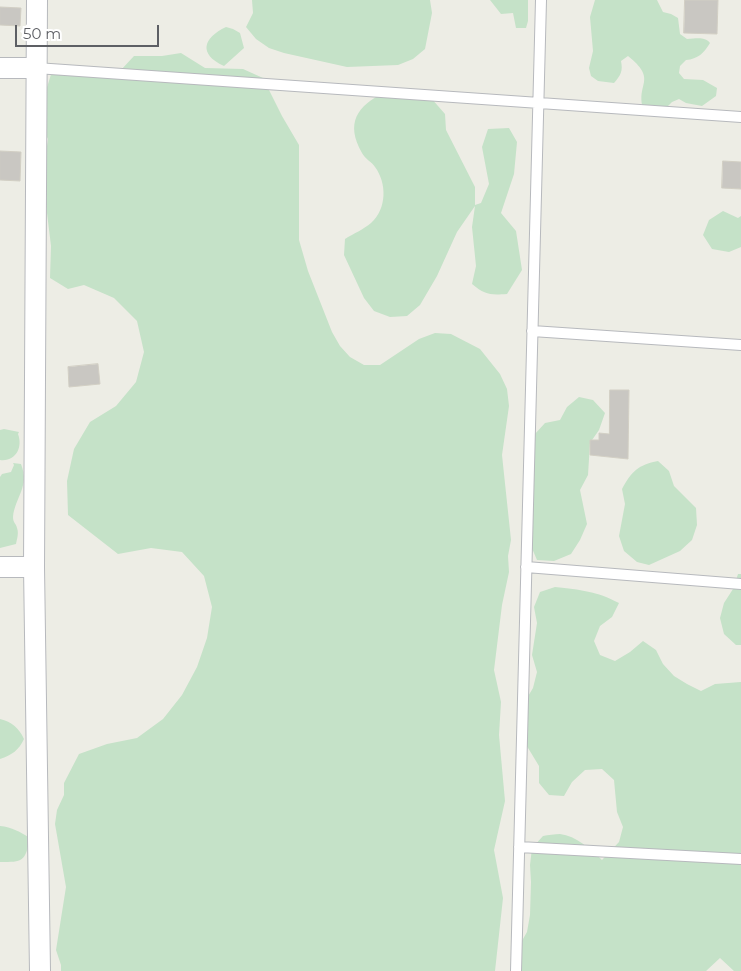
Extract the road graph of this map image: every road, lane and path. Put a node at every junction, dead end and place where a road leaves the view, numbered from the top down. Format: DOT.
graph roads {
  1 [pos="37,0"];
  2 [pos="541,0"];
  3 [pos="0,68"];
  4 [pos="36,68"];
  5 [pos="538,103"];
  6 [pos="741,117"];
  7 [pos="532,331"];
  8 [pos="741,345"];
  9 [pos="0,567"];
  10 [pos="34,567"];
  11 [pos="526,567"];
  12 [pos="741,584"];
  13 [pos="519,847"];
  14 [pos="741,859"];
  15 [pos="40,971"];
  16 [pos="516,971"];
  1 -- 4 [label="street"];
  2 -- 5 [label="lane"];
  3 -- 4 [label="street"];
  4 -- 5 [label="lane"];
  4 -- 10 [label="street"];
  5 -- 6 [label="lane"];
  5 -- 7 [label="lane"];
  7 -- 8 [label="lane"];
  7 -- 11 [label="lane"];
  9 -- 10 [label="street"];
  10 -- 15 [label="street"];
  11 -- 12 [label="lane"];
  11 -- 13 [label="lane"];
  13 -- 14 [label="lane"];
  13 -- 16 [label="lane"];
}
